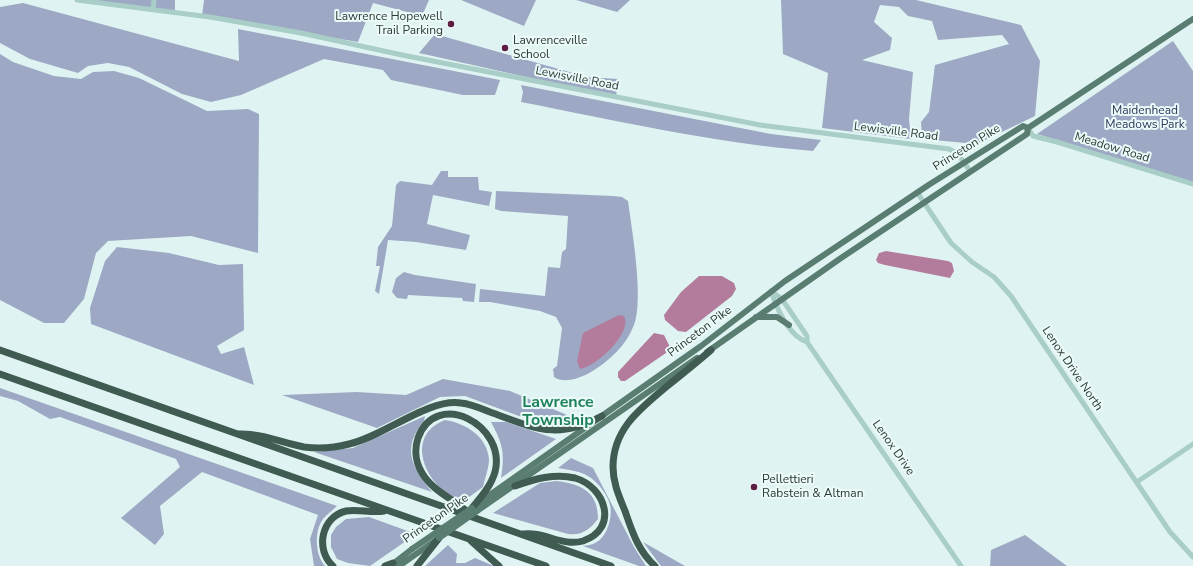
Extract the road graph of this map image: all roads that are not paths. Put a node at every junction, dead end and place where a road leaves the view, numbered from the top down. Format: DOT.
graph roads {
  1 [pos="77,0"];
  2 [pos="154,0"];
  3 [pos="153,10"];
  4 [pos="1193,19"];
  5 [pos="1028,128"];
  6 [pos="964,161"];
  7 [pos="970,171"];
  8 [pos="1193,184"];
  9 [pos="917,192"];
  10 [pos="924,202"];
  11 [pos="772,292"];
  12 [pos="782,299"];
  13 [pos="775,304"];
  14 [pos="756,318"];
  15 [pos="789,325"];
  16 [pos="807,342"];
  17 [pos="0,350"];
  18 [pos="711,350"];
  19 [pos="0,374"];
  20 [pos="602,416"];
  21 [pos="235,434"];
  22 [pos="1193,444"];
  23 [pos="1137,482"];
  24 [pos="515,486"];
  25 [pos="496,495"];
  26 [pos="472,508"];
  27 [pos="387,510"];
  28 [pos="473,518"];
  29 [pos="522,534"];
  30 [pos="439,538"];
  31 [pos="469,540"];
  32 [pos="414,551"];
  33 [pos="1193,557"];
  34 [pos="394,565"];
  35 [pos="333,566"];
  36 [pos="385,566"];
  37 [pos="417,566"];
  38 [pos="499,566"];
  39 [pos="546,566"];
  40 [pos="611,566"];
  41 [pos="655,566"];
  42 [pos="961,566"];
  1 -- 3 [label="street, Lewisville Road"];
  2 -- 3 [label="street"];
  3 -- 6 [label="street, Lewisville Road"];
  4 -- 5 [label="main road, Princeton Pike"];
  5 -- 6 [label="main road, Princeton Pike"];
  5 -- 7 [label="main road, Princeton Pike"];
  5 -- 8 [label="street, Meadow Road"];
  6 -- 7 [label="street, Lewisville Road"];
  6 -- 9 [label="main road, Princeton Pike"];
  7 -- 10 [label="main road, Princeton Pike"];
  9 -- 10 [label="street, Lenox Drive North"];
  9 -- 11 [label="main road, Princeton Pike"];
  10 -- 12 [label="main road, Princeton Pike"];
  10 -- 23 [label="street, Lenox Drive North"];
  11 -- 12 [label="street, Lenox Drive"];
  11 -- 13 [label="street, Lenox Drive"];
  11 -- 20 [label="main road, Princeton Pike"];
  12 -- 13 [label="main road, Princeton Pike"];
  12 -- 16 [label="street, Lenox Drive"];
  13 -- 14 [label="main road, Princeton Pike"];
  13 -- 15 [label="street, Lenox Drive"];
  14 -- 15 [label="main road"];
  14 -- 18 [label="main road, Princeton Pike"];
  15 -- 16 [label="street, Lenox Drive"];
  16 -- 42 [label="street, Lenox Drive"];
  17 -- 21 [label="highway"];
  18 -- 24 [label="main road, Princeton Pike"];
  18 -- 41 [label="highway"];
  19 -- 27 [label="highway"];
  20 -- 21 [label="highway"];
  20 -- 25 [label="main road, Princeton Pike"];
  21 -- 28 [label="highway"];
  22 -- 23 [label="street"];
  23 -- 33 [label="street, Lenox Drive North"];
  24 -- 25 [label="main road, Princeton Pike"];
  24 -- 29 [label="highway"];
  25 -- 26 [label="main road, Princeton Pike"];
  25 -- 30 [label="main road, Princeton Pike, bridge"];
  26 -- 28 [label="highway"];
  26 -- 32 [label="main road, Princeton Pike, bridge"];
  27 -- 31 [label="highway"];
  27 -- 35 [label="highway"];
  28 -- 29 [label="highway"];
  29 -- 40 [label="highway"];
  30 -- 32 [label="main road, Princeton Pike"];
  30 -- 37 [label="highway"];
  31 -- 38 [label="highway"];
  31 -- 39 [label="highway"];
  32 -- 34 [label="main road, Princeton Pike"];
  34 -- 36 [label="highway"];
}
